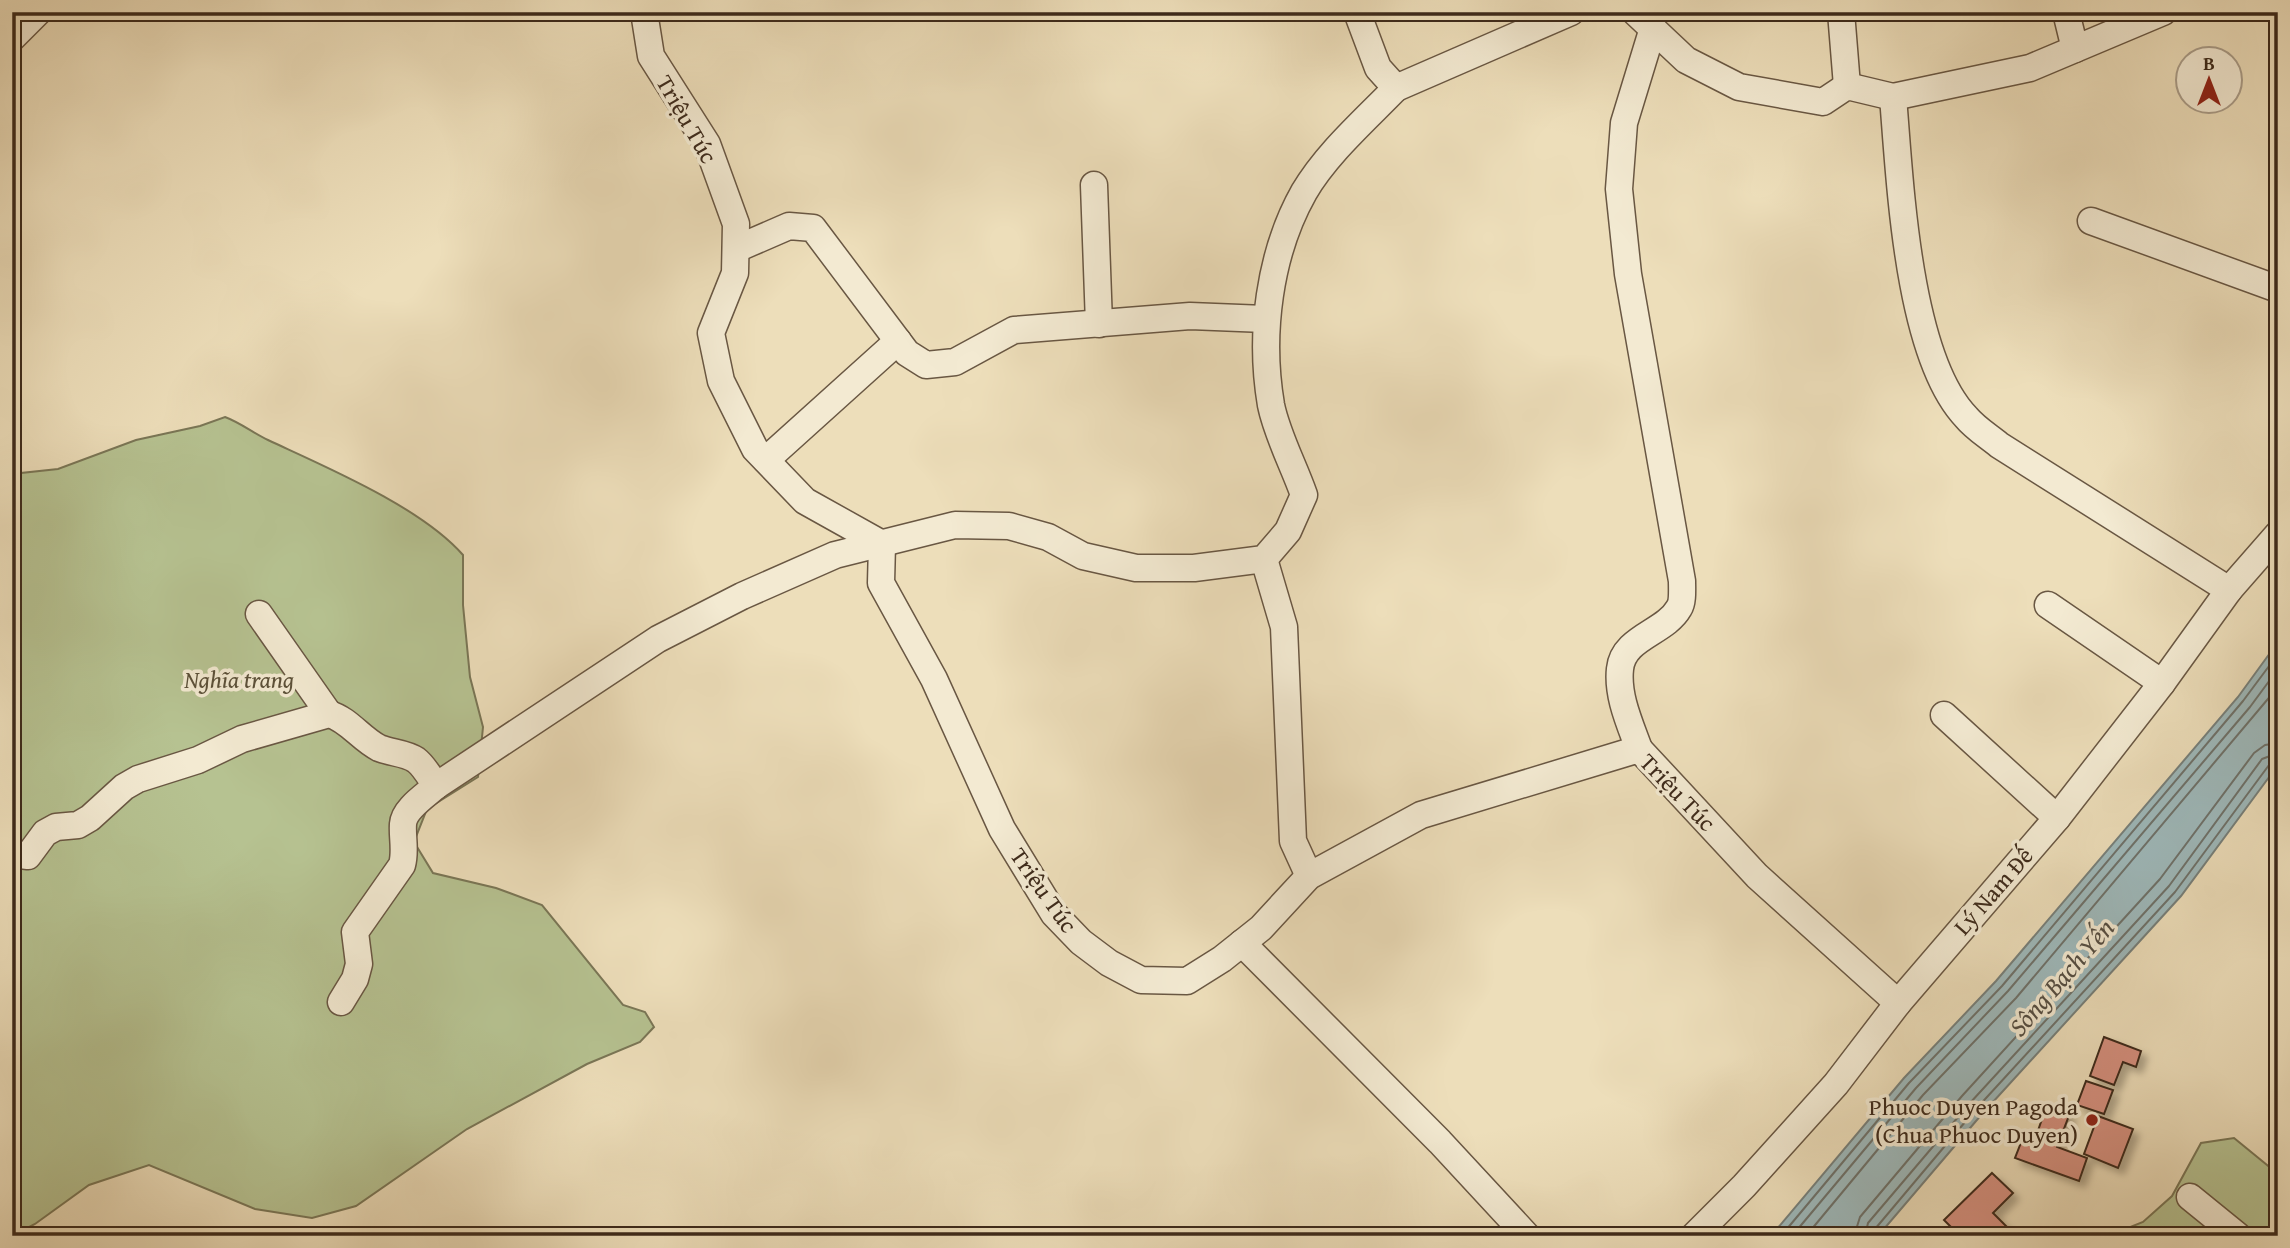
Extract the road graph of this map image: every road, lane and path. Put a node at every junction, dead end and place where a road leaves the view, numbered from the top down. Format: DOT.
graph roads {
  1 [pos="38,12"];
  2 [pos="644,12"];
  3 [pos="1357,12"];
  4 [pos="1571,12"];
  5 [pos="1841,12"];
  6 [pos="2066,12"];
  7 [pos="2163,12"];
  8 [pos="1644,20"];
  9 [pos="12,38"];
  10 [pos="2075,49"];
  11 [pos="1847,86"];
  12 [pos="1396,88"];
  13 [pos="1893,97"];
  14 [pos="1094,186"];
  15 [pos="2091,221"];
  16 [pos="736,248"];
  17 [pos="2278,289"];
  18 [pos="1265,319"];
  19 [pos="1099,324"];
  20 [pos="898,341"];
  21 [pos="766,460"];
  22 [pos="2278,534"];
  23 [pos="882,544"];
  24 [pos="1264,559"];
  25 [pos="2229,590"];
  26 [pos="2048,605"];
  27 [pos="259,614"];
  28 [pos="2162,683"];
  29 [pos="329,714"];
  30 [pos="1944,715"];
  31 [pos="1639,749"];
  32 [pos="436,786"];
  33 [pos="2057,818"];
  34 [pos="12,854"];
  35 [pos="1309,876"];
  36 [pos="1242,943"];
  37 [pos="341,1002"];
  38 [pos="1898,1003"];
  39 [pos="2190,1196"];
  40 [pos="1527,1236"];
  41 [pos="1694,1236"];
  42 [pos="2238,1236"];
  1 -- 9 [label="street"];
  2 -- 16 [label="street, Triệu Túc"];
  3 -- 12 [label="street"];
  4 -- 12 [label="street"];
  5 -- 11 [label="street"];
  6 -- 10 [label="street"];
  7 -- 10 [label="street"];
  8 -- 11 [label="street"];
  8 -- 31 [label="street"];
  10 -- 13 [label="street"];
  11 -- 13 [label="street"];
  12 -- 18 [label="street"];
  13 -- 25 [label="street"];
  14 -- 19 [label="street"];
  15 -- 17 [label="street"];
  16 -- 20 [label="street"];
  16 -- 21 [label="street, Triệu Túc"];
  18 -- 19 [label="street"];
  18 -- 24 [label="street"];
  19 -- 20 [label="street"];
  20 -- 21 [label="street"];
  21 -- 23 [label="street, Triệu Túc"];
  22 -- 25 [label="street, Lý Nam Đế"];
  23 -- 24 [label="street"];
  23 -- 32 [label="street"];
  23 -- 36 [label="street, Triệu Túc"];
  24 -- 35 [label="street"];
  25 -- 28 [label="street, Lý Nam Đế"];
  26 -- 28 [label="street"];
  27 -- 29 [label="street"];
  28 -- 33 [label="street, Lý Nam Đế"];
  29 -- 32 [label="street"];
  29 -- 34 [label="street"];
  30 -- 33 [label="street"];
  31 -- 35 [label="street, Triệu Túc"];
  31 -- 38 [label="street, Triệu Túc"];
  32 -- 37 [label="street"];
  33 -- 38 [label="street, Lý Nam Đế"];
  35 -- 36 [label="street, Triệu Túc"];
  36 -- 40 [label="street"];
  38 -- 41 [label="street, Lý Nam Đế"];
  39 -- 42 [label="street"];
}
